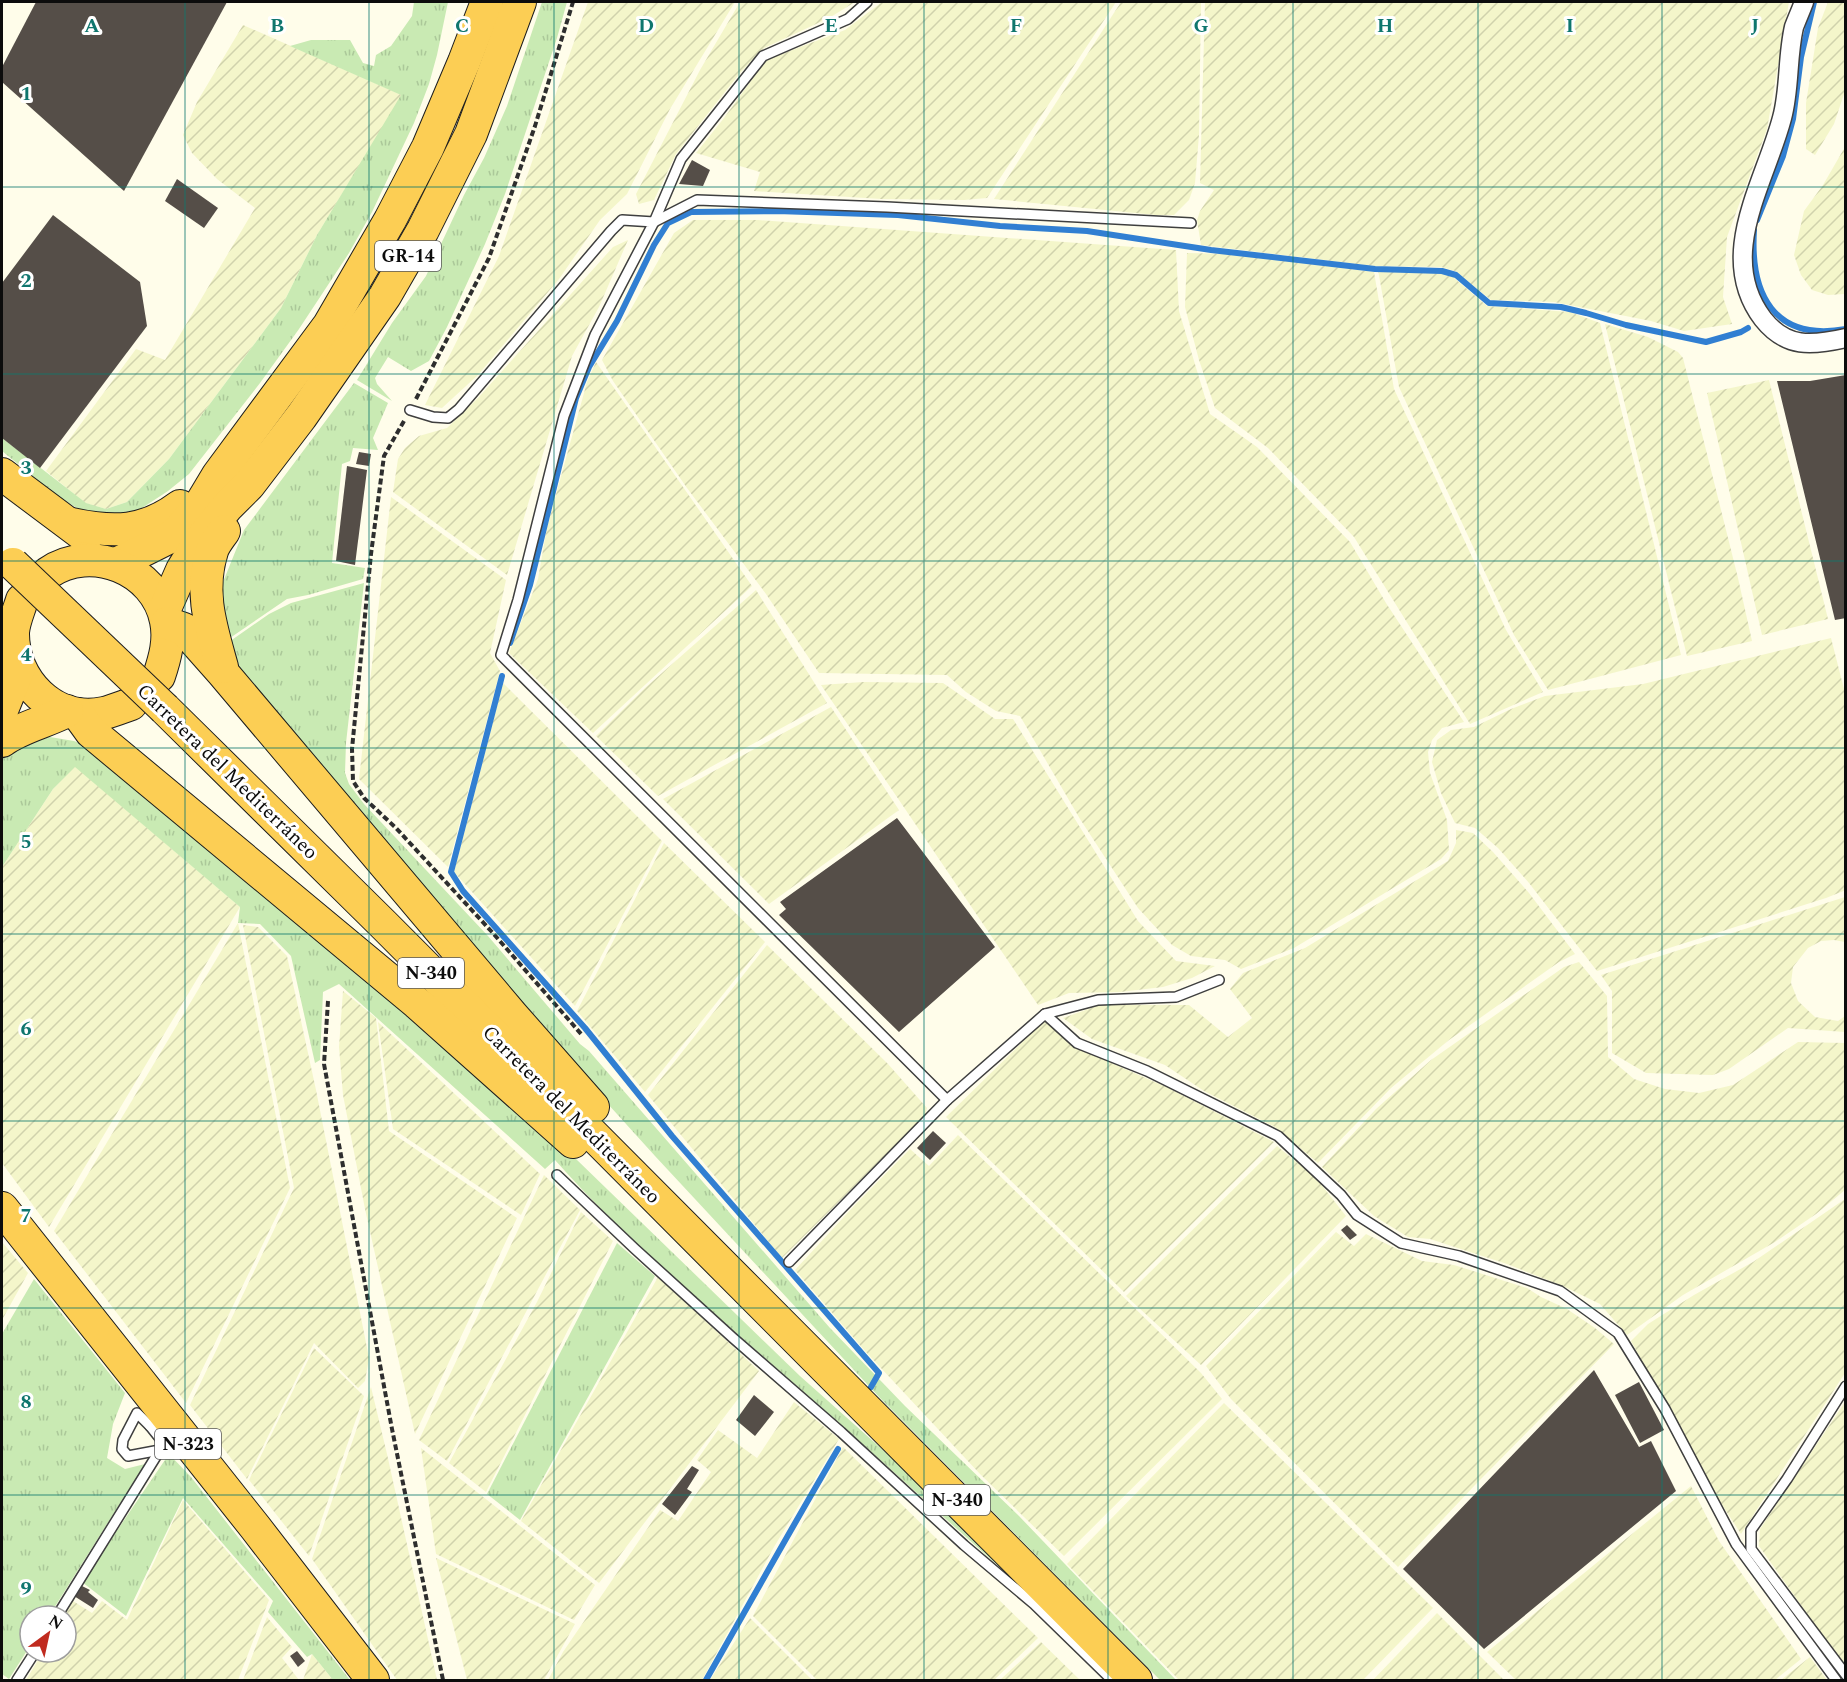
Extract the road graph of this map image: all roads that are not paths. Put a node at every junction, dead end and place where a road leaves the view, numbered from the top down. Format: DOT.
graph roads {
  1 [pos="487,2"];
  2 [pos="520,2"];
  3 [pos="867,2"];
  4 [pos="1804,2"];
  5 [pos="654,222"];
  6 [pos="1191,223"];
  7 [pos="1845,338"];
  8 [pos="410,410"];
  9 [pos="2,474"];
  10 [pos="218,475"];
  11 [pos="249,485"];
  12 [pos="71,524"];
  13 [pos="7,559"];
  14 [pos="112,563"];
  15 [pos="48,573"];
  16 [pos="22,600"];
  17 [pos="165,617"];
  18 [pos="12,658"];
  19 [pos="223,672"];
  20 [pos="159,676"];
  21 [pos="131,704"];
  22 [pos="2,710"];
  23 [pos="73,712"];
  24 [pos="2,741"];
  25 [pos="1219,980"];
  26 [pos="1044,1014"];
  27 [pos="947,1100"];
  28 [pos="557,1174"];
  29 [pos="2,1208"];
  30 [pos="696,1238"];
  31 [pos="789,1262"];
  32 [pos="778,1320"];
  33 [pos="1845,1386"];
  34 [pos="157,1419"];
  35 [pos="160,1450"];
  36 [pos="64,1604"];
  37 [pos="27,1664"];
  38 [pos="1845,1675"];
  39 [pos="17,1680"];
  40 [pos="373,1680"];
  41 [pos="1112,1680"];
  42 [pos="1136,1680"];
  43 [pos="1836,1680"];
  1 -- 10 [label="highway, GR-14"];
  2 -- 11 [label="highway, GR-14"];
  3 -- 5 [label="lane"];
  4 -- 7 [label="street"];
  5 -- 6 [label="lane"];
  5 -- 8 [label="lane"];
  5 -- 27 [label="lane"];
  9 -- 12 [label="highway"];
  10 -- 12 [label="highway"];
  10 -- 14 [label="highway"];
  11 -- 17 [label="highway"];
  11 -- 19 [label="highway"];
  12 -- 14 [label="highway"];
  13 -- 30 [label="highway, Carretera del Mediterráneo / N-340, bridge"];
  14 -- 15 [label="highway"];
  14 -- 17 [label="highway"];
  16 -- 18 [label="highway"];
  17 -- 19 [label="highway"];
  17 -- 20 [label="highway"];
  18 -- 22 [label="highway"];
  18 -- 23 [label="highway"];
  19 -- 32 [label="highway"];
  21 -- 23 [label="highway"];
  23 -- 24 [label="highway"];
  23 -- 30 [label="highway"];
  25 -- 26 [label="lane"];
  26 -- 27 [label="lane"];
  26 -- 43 [label="lane"];
  27 -- 31 [label="lane"];
  28 -- 41 [label="lane"];
  29 -- 34 [label="highway, N-323"];
  30 -- 32 [label="highway, Carretera del Mediterráneo / N-340"];
  32 -- 42 [label="highway, Carretera del Mediterráneo / N-340"];
  33 -- 38 [label="lane"];
  34 -- 35 [label="lane"];
  34 -- 35 [label="lane"];
  34 -- 40 [label="highway, N-323"];
  35 -- 36 [label="lane"];
  37 -- 39 [label="lane"];
}
